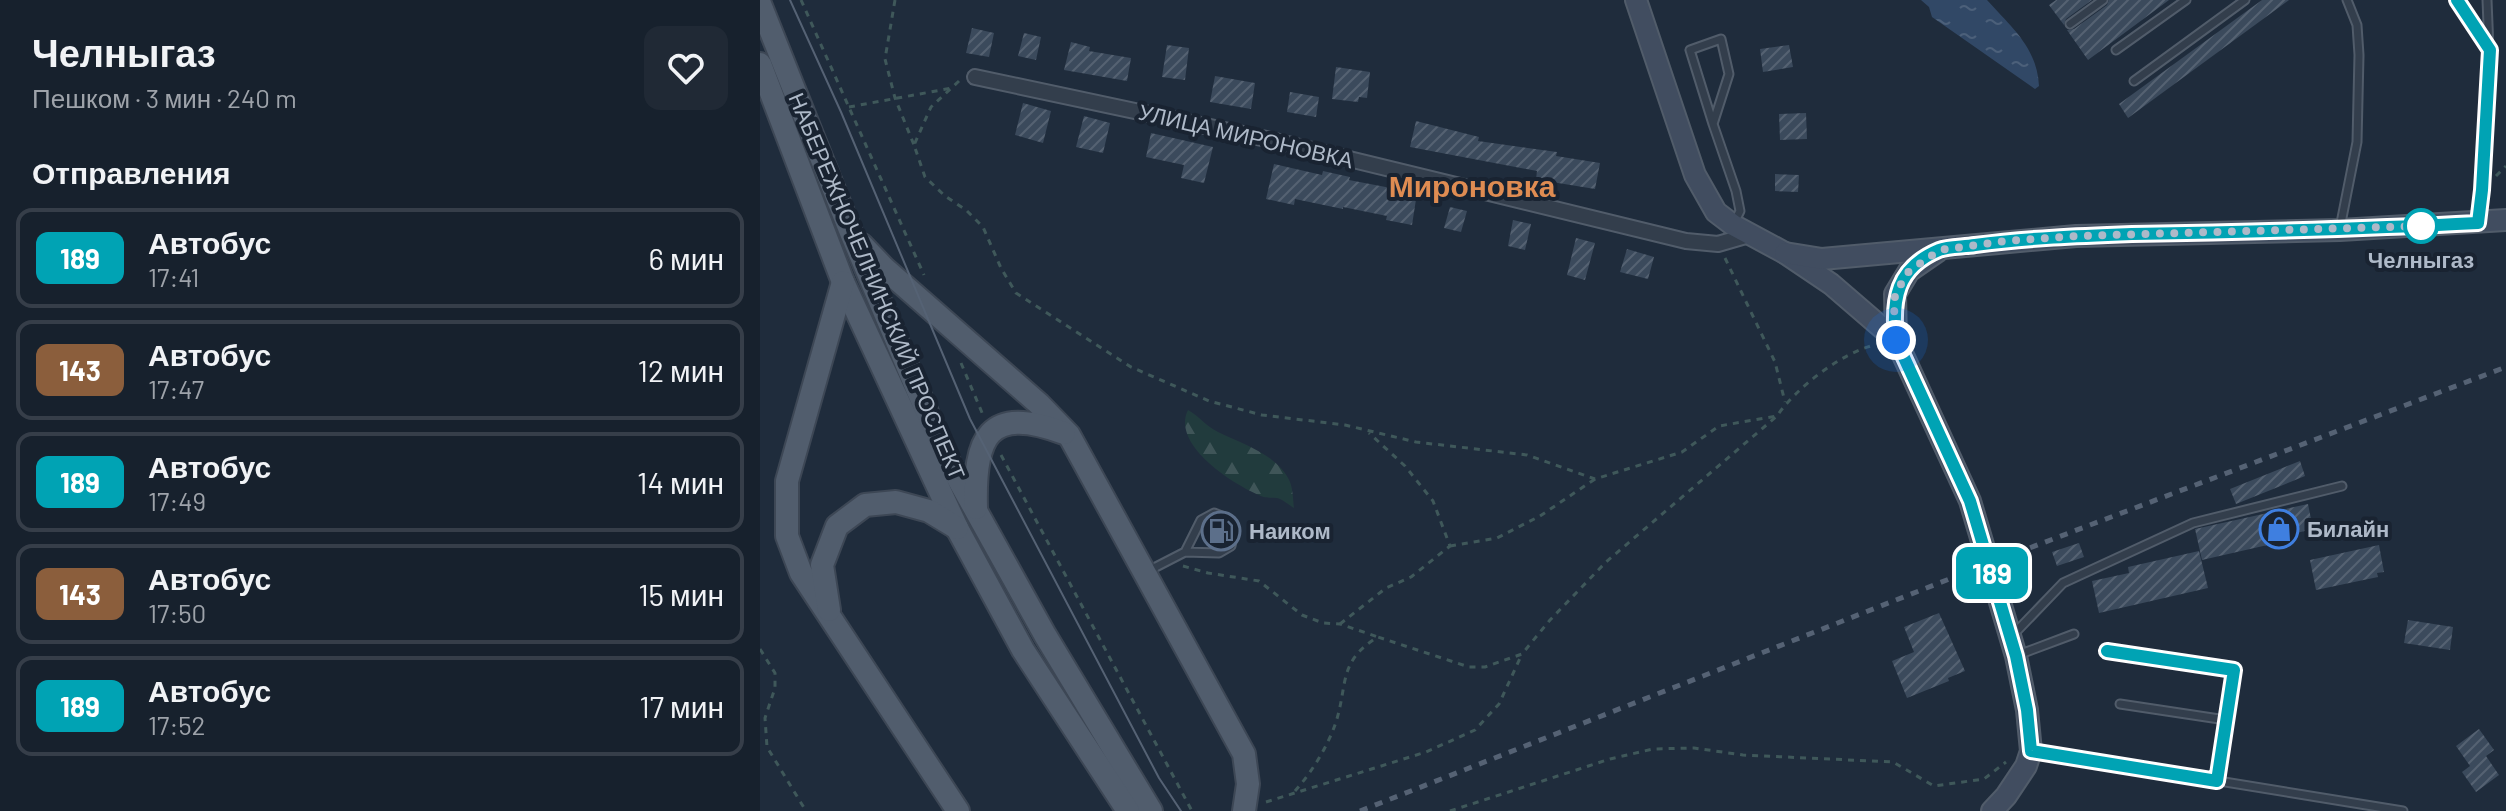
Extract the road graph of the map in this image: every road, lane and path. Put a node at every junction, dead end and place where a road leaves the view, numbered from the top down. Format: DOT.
graph roads {
  1 [pos="801,0"];
  2 [pos="895,0"];
  3 [pos="1636,0"];
  4 [pos="2103,0"];
  5 [pos="2186,0"];
  6 [pos="2245,0"];
  7 [pos="2347,0"];
  8 [pos="2457,0"];
  9 [pos="2487,0"];
  10 [pos="760,4"];
  11 [pos="2070,24"];
  12 [pos="2116,50"];
  13 [pos="2490,50"];
  14 [pos="760,64"];
  15 [pos="975,77"];
  16 [pos="2134,81"];
  17 [pos="952,88"];
  18 [pos="895,98"];
  19 [pos="848,107"];
  20 [pos="1713,124"];
  21 [pos="914,145"];
  22 [pos="2506,220"];
  23 [pos="2478,223"];
  24 [pos="1741,230"];
  25 [pos="2340,230"];
  26 [pos="852,235"];
  27 [pos="1718,244"];
  28 [pos="1940,250"];
  29 [pos="1785,253"];
  30 [pos="923,275"];
  31 [pos="843,282"];
  32 [pos="1896,340"];
  33 [pos="960,361"];
  34 [pos="1785,403"];
  35 [pos="1777,416"];
  36 [pos="1367,430"];
  37 [pos="990,434"];
  38 [pos="1069,435"];
  39 [pos="1595,479"];
  40 [pos="2342,486"];
  41 [pos="976,512"];
  42 [pos="957,528"];
  43 [pos="1450,546"];
  44 [pos="1185,552"];
  45 [pos="1168,561"];
  46 [pos="1146,573"];
  47 [pos="830,615"];
  48 [pos="1340,624"];
  49 [pos="2074,634"];
  50 [pos="1378,637"];
  51 [pos="2013,647"];
  52 [pos="760,649"];
  53 [pos="2107,651"];
  54 [pos="1522,654"];
  55 [pos="2120,704"];
  56 [pos="2226,720"];
  57 [pos="2029,758"];
  58 [pos="2217,781"];
  59 [pos="1295,791"];
  60 [pos="1245,810"];
  61 [pos="806,811"];
  62 [pos="958,811"];
  63 [pos="1128,811"];
  64 [pos="1151,811"];
  65 [pos="1192,811"];
  66 [pos="1450,811"];
  67 [pos="1992,811"];
  68 [pos="2403,811"];
  1 -- 19 [label="path"];
  2 -- 18 [label="path"];
  3 -- 24 [label="main road"];
  4 -- 11 [label="lane"];
  5 -- 12 [label="lane"];
  6 -- 16 [label="lane"];
  7 -- 25 [label="lane"];
  8 -- 13 [label="lane"];
  9 -- 13 [label="lane"];
  10 -- 26 [label="main road, НАБЕРЕЖНОЧЕЛНИНСКИЙ ПРОСПЕКТ"];
  13 -- 23 [label="lane"];
  14 -- 31 [label="main road, НАБЕРЕЖНОЧЕЛНИНСКИЙ ПРОСПЕКТ"];
  15 -- 17 [label="path"];
  15 -- 27 [label="street, УЛИЦА МИРОНОВКА"];
  17 -- 18 [label="path"];
  17 -- 21 [label="path"];
  18 -- 19 [label="path"];
  18 -- 21 [label="path"];
  19 -- 30 [label="path"];
  20 -- 20 [label="lane"];
  20 -- 24 [label="lane"];
  21 -- 36 [label="path"];
  22 -- 23 [label="main road"];
  23 -- 25 [label="main road"];
  24 -- 27 [label="street, УЛИЦА МИРОНОВКА"];
  24 -- 29 [label="main road"];
  25 -- 28 [label="main road"];
  26 -- 38 [label="main road"];
  26 -- 41 [label="main road, НАБЕРЕЖНОЧЕЛНИНСКИЙ ПРОСПЕКТ"];
  27 -- 34 [label="path"];
  28 -- 29 [label="main road"];
  28 -- 32 [label="main road"];
  29 -- 32 [label="main road"];
  31 -- 42 [label="main road, НАБЕРЕЖНОЧЕЛНИНСКИЙ ПРОСПЕКТ"];
  31 -- 47 [label="main road"];
  32 -- 34 [label="path"];
  32 -- 51 [label="main road"];
  33 -- 37 [label="path"];
  34 -- 35 [label="path"];
  35 -- 39 [label="path"];
  35 -- 54 [label="path"];
  36 -- 39 [label="path"];
  36 -- 43 [label="path"];
  37 -- 38 [label="main road"];
  37 -- 41 [label="main road"];
  37 -- 65 [label="path"];
  38 -- 46 [label="main road"];
  39 -- 43 [label="path"];
  40 -- 51 [label="lane"];
  41 -- 64 [label="main road, НАБЕРЕЖНОЧЕЛНИНСКИЙ ПРОСПЕКТ"];
  42 -- 47 [label="main road"];
  42 -- 63 [label="main road, НАБЕРЕЖНОЧЕЛНИНСКИЙ ПРОСПЕКТ"];
  43 -- 48 [label="path"];
  44 -- 44 [label="lane"];
  44 -- 45 [label="lane"];
  45 -- 46 [label="lane"];
  45 -- 48 [label="path"];
  46 -- 60 [label="main road"];
  47 -- 62 [label="main road"];
  48 -- 50 [label="path"];
  49 -- 51 [label="lane"];
  50 -- 54 [label="path"];
  50 -- 59 [label="path"];
  51 -- 57 [label="main road"];
  52 -- 61 [label="path"];
  53 -- 56 [label="lane"];
  54 -- 59 [label="path"];
  55 -- 56 [label="lane"];
  56 -- 58 [label="lane"];
  57 -- 58 [label="lane"];
  57 -- 66 [label="path"];
  57 -- 67 [label="main road"];
  58 -- 68 [label="lane"];
  59 -- 60 [label="path"];
}
